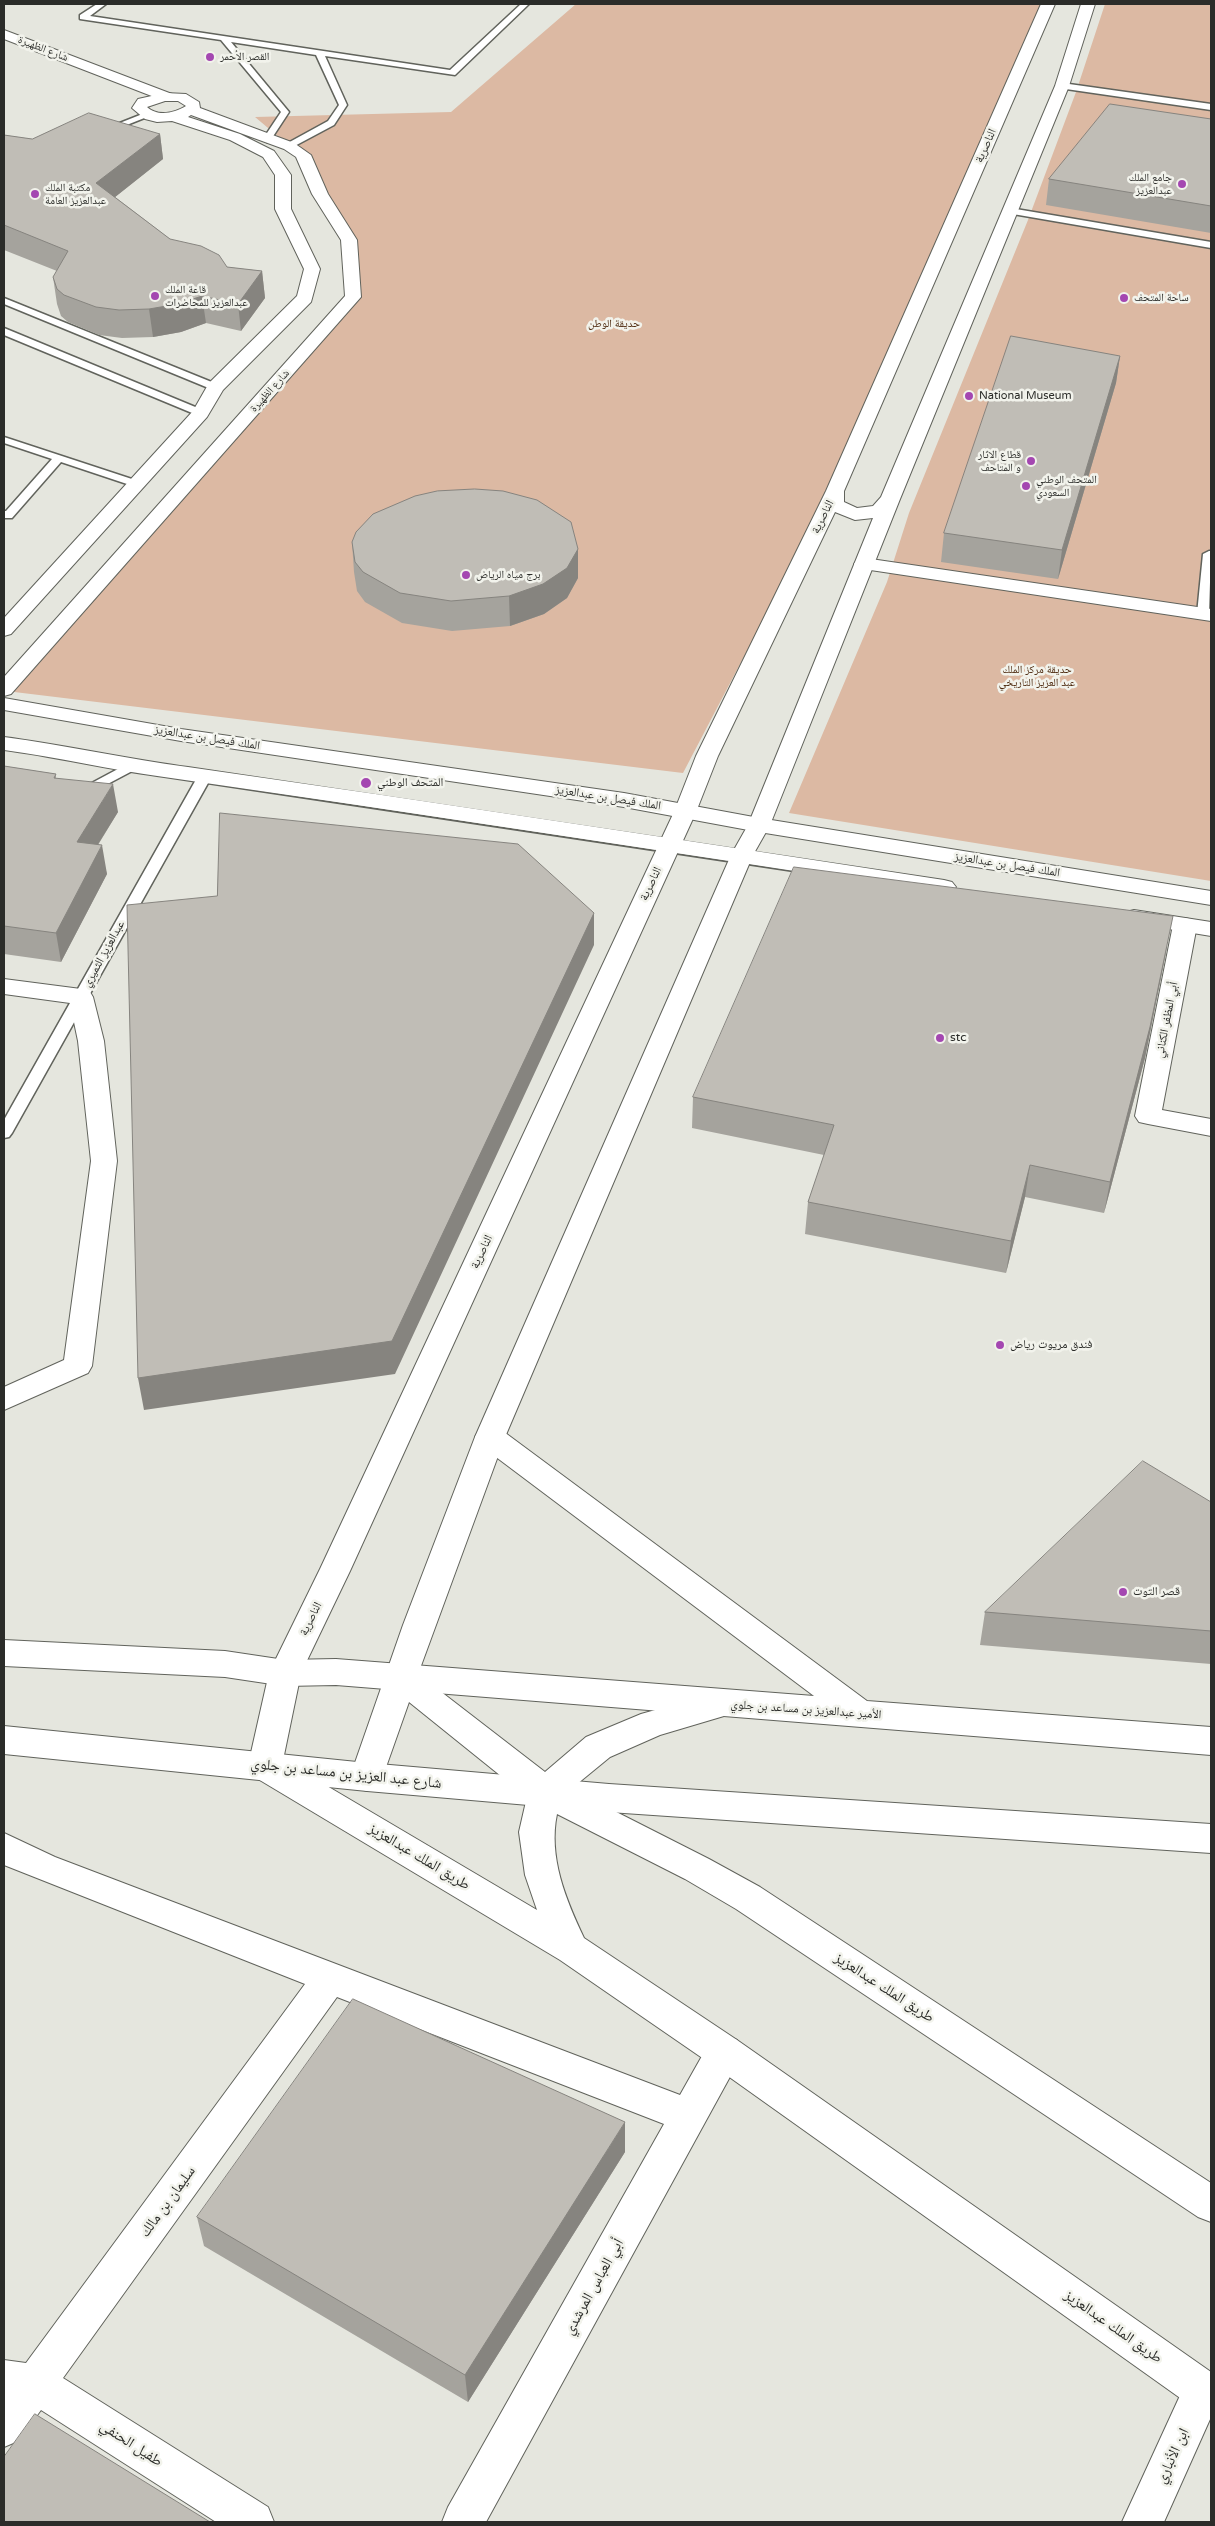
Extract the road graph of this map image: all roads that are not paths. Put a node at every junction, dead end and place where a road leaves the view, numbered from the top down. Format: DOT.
graph roads {
  1 [pos="102,4"];
  2 [pos="524,4"];
  3 [pos="1048,4"];
  4 [pos="1088,4"];
  5 [pos="4,34"];
  6 [pos="225,40"];
  7 [pos="319,53"];
  8 [pos="1062,86"];
  9 [pos="167,97"];
  10 [pos="139,106"];
  11 [pos="1211,107"];
  12 [pos="191,110"];
  13 [pos="172,116"];
  14 [pos="100,132"];
  15 [pos="266,139"];
  16 [pos="289,146"];
  17 [pos="1010,211"];
  18 [pos="1211,245"];
  19 [pos="4,301"];
  20 [pos="4,331"];
  21 [pos="215,388"];
  22 [pos="201,413"];
  23 [pos="4,440"];
  24 [pos="59,458"];
  25 [pos="137,484"];
  26 [pos="835,491"];
  27 [pos="890,499"];
  28 [pos="4,514"];
  29 [pos="1209,554"];
  30 [pos="864,564"];
  31 [pos="1207,615"];
  32 [pos="4,630"];
  33 [pos="4,690"];
  34 [pos="4,704"];
  35 [pos="4,744"];
  36 [pos="131,766"];
  37 [pos="205,776"];
  38 [pos="71,798"];
  39 [pos="685,812"];
  40 [pos="759,825"];
  41 [pos="670,843"];
  42 [pos="742,855"];
  43 [pos="963,890"];
  44 [pos="1211,898"];
  45 [pos="1117,914"];
  46 [pos="1185,925"];
  47 [pos="1211,929"];
  48 [pos="4,987"];
  49 [pos="81,997"];
  50 [pos="1211,1127"];
  51 [pos="4,1133"];
  52 [pos="4,1399"];
  53 [pos="490,1437"];
  54 [pos="4,1653"];
  55 [pos="285,1673"];
  56 [pos="401,1678"];
  57 [pos="723,1704"];
  58 [pos="861,1714"];
  59 [pos="4,1740"];
  60 [pos="1211,1741"];
  61 [pos="265,1766"];
  62 [pos="367,1777"];
  63 [pos="545,1792"];
  64 [pos="1211,1839"];
  65 [pos="4,1846"];
  66 [pos="572,1949"];
  67 [pos="331,1977"];
  68 [pos="724,2052"];
  69 [pos="689,2116"];
  70 [pos="1211,2204"];
  71 [pos="20,2382"];
  72 [pos="1207,2393"];
  73 [pos="4,2427"];
  74 [pos="252,2522"];
  75 [pos="463,2522"];
  76 [pos="1143,2522"];
  1 -- 6 [label="lane"];
  2 -- 7 [label="lane"];
  3 -- 26 [label="main road, الناصرية"];
  4 -- 8 [label="main road"];
  5 -- 9 [label="main road, شارع الظهيرة"];
  6 -- 7 [label="lane"];
  6 -- 15 [label="lane"];
  7 -- 16 [label="lane"];
  8 -- 11 [label="lane"];
  8 -- 17 [label="main road"];
  9 -- 10 [label="main road, شارع الظهيرة"];
  9 -- 12 [label="main road, شارع الظهيرة"];
  10 -- 13 [label="main road"];
  10 -- 14 [label="lane"];
  12 -- 13 [label="main road"];
  12 -- 15 [label="main road, شارع الظهيرة"];
  13 -- 21 [label="main road"];
  15 -- 16 [label="main road, شارع الظهيرة"];
  16 -- 33 [label="main road, شارع الظهيرة"];
  17 -- 18 [label="lane"];
  17 -- 27 [label="main road"];
  19 -- 21 [label="lane"];
  20 -- 22 [label="lane"];
  21 -- 22 [label="main road"];
  22 -- 25 [label="main road"];
  23 -- 24 [label="lane"];
  24 -- 25 [label="lane"];
  24 -- 28 [label="lane"];
  25 -- 32 [label="main road"];
  26 -- 27 [label="main road"];
  26 -- 39 [label="main road, الناصرية"];
  27 -- 30 [label="main road"];
  29 -- 31 [label="lane"];
  30 -- 31 [label="main road"];
  30 -- 40 [label="main road"];
  34 -- 39 [label="main road, الملك فيصل بن عبدالعزيز"];
  35 -- 36 [label="main road"];
  36 -- 37 [label="main road"];
  36 -- 38 [label="lane"];
  37 -- 41 [label="main road"];
  37 -- 49 [label="lane, عبدالعزيز الثميري"];
  39 -- 40 [label="main road, الملك فيصل بن عبدالعزيز"];
  39 -- 41 [label="main road, الناصرية"];
  40 -- 42 [label="main road"];
  40 -- 44 [label="main road, الملك فيصل بن عبدالعزيز"];
  41 -- 42 [label="main road"];
  41 -- 55 [label="main road, الناصرية"];
  42 -- 43 [label="main road"];
  42 -- 53 [label="main road"];
  45 -- 46 [label="main road"];
  46 -- 47 [label="main road"];
  46 -- 50 [label="main road, أبي المظفر الكناني"];
  48 -- 49 [label="main road"];
  49 -- 51 [label="lane, عبدالعزيز الثميري"];
  49 -- 52 [label="main road"];
  53 -- 56 [label="main road"];
  53 -- 58 [label="main road"];
  54 -- 55 [label="main road"];
  55 -- 56 [label="main road"];
  55 -- 61 [label="main road, الناصرية"];
  56 -- 57 [label="main road, الأمير عبدالعزيز بن مساعد بن جلوي"];
  56 -- 62 [label="main road"];
  56 -- 63 [label="main road"];
  57 -- 58 [label="main road, الأمير عبدالعزيز بن مساعد بن جلوي"];
  57 -- 63 [label="main road"];
  58 -- 60 [label="main road, الأمير عبدالعزيز بن مساعد بن جلوي"];
  59 -- 61 [label="main road, شارع عبد العزيز بن مساعد بن جلوي"];
  61 -- 62 [label="main road, شارع عبد العزيز بن مساعد بن جلوي"];
  61 -- 66 [label="main road, طريق الملك عبدالعزيز"];
  62 -- 63 [label="main road, شارع عبد العزيز بن مساعد بن جلوي"];
  63 -- 64 [label="main road, شارع عبد العزيز بن مساعد بن جلوي"];
  63 -- 66 [label="main road"];
  63 -- 70 [label="main road, طريق الملك عبدالعزيز"];
  65 -- 67 [label="main road"];
  66 -- 68 [label="main road, طريق الملك عبدالعزيز"];
  67 -- 69 [label="main road"];
  67 -- 71 [label="main road, سليمان بن مالك"];
  68 -- 69 [label="main road, أبي العباس المرشدي"];
  68 -- 72 [label="main road, طريق الملك عبدالعزيز"];
  69 -- 75 [label="main road, أبي العباس المرشدي"];
  71 -- 73 [label="main road, سليمان بن مالك"];
  71 -- 74 [label="main road, طفيل الحنفي"];
  72 -- 76 [label="main road, ابن الأنباري"];
}
